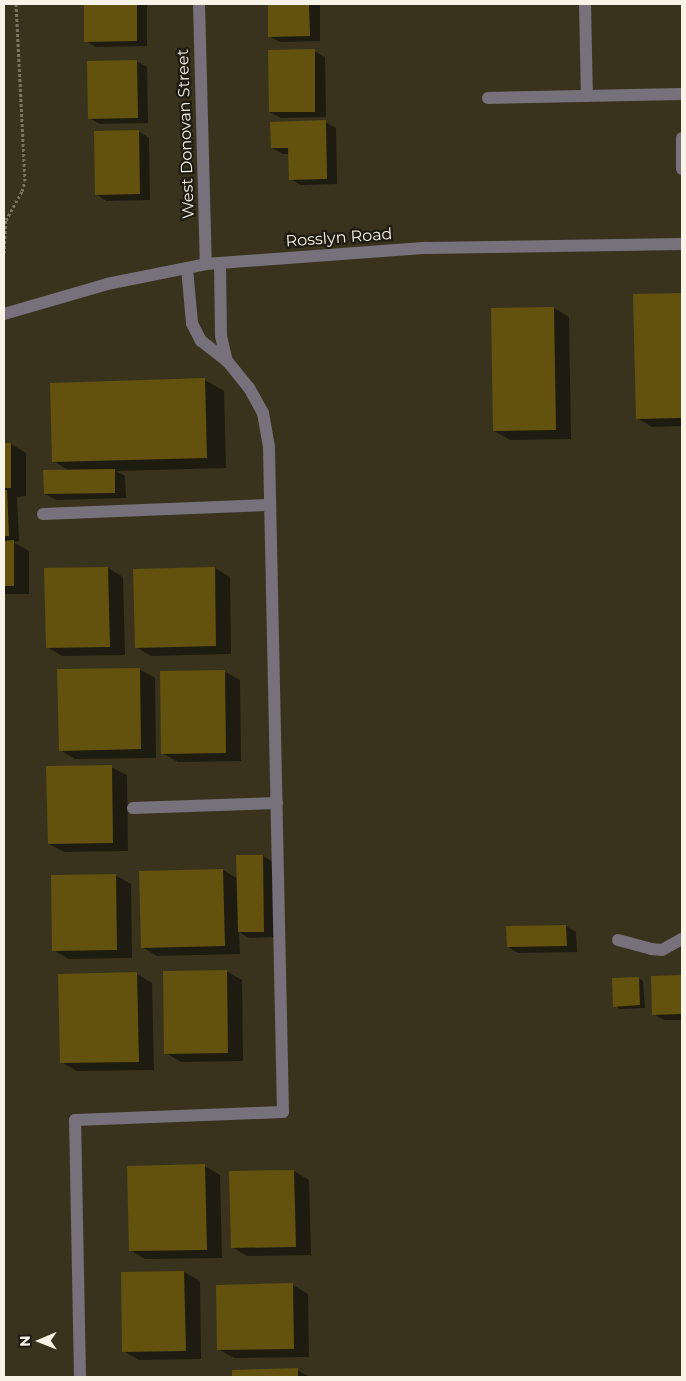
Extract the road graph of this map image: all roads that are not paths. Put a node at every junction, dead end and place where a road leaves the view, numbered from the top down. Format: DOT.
graph roads {
  1 [pos="199,4"];
  2 [pos="585,4"];
  3 [pos="682,94"];
  4 [pos="587,96"];
  5 [pos="488,98"];
  6 [pos="682,138"];
  7 [pos="682,169"];
  8 [pos="682,244"];
  9 [pos="220,263"];
  10 [pos="206,264"];
  11 [pos="187,268"];
  12 [pos="4,314"];
  13 [pos="227,361"];
  14 [pos="270,505"];
  15 [pos="43,514"];
  16 [pos="277,803"];
  17 [pos="133,808"];
  18 [pos="682,939"];
  19 [pos="618,940"];
  20 [pos="80,1377"];
  1 -- 10 [label="street, West Donovan Street"];
  2 -- 4 [label="street"];
  3 -- 4 [label="street"];
  4 -- 5 [label="street"];
  6 -- 7 [label="street"];
  8 -- 9 [label="street, Rosslyn Road"];
  9 -- 10 [label="street, Rosslyn Road"];
  9 -- 13 [label="street"];
  10 -- 11 [label="street, Rosslyn Road"];
  11 -- 12 [label="street, Rosslyn Road"];
  11 -- 13 [label="street"];
  13 -- 14 [label="street"];
  14 -- 15 [label="street"];
  14 -- 16 [label="street"];
  16 -- 17 [label="street"];
  16 -- 20 [label="street"];
  18 -- 19 [label="street"];
}
